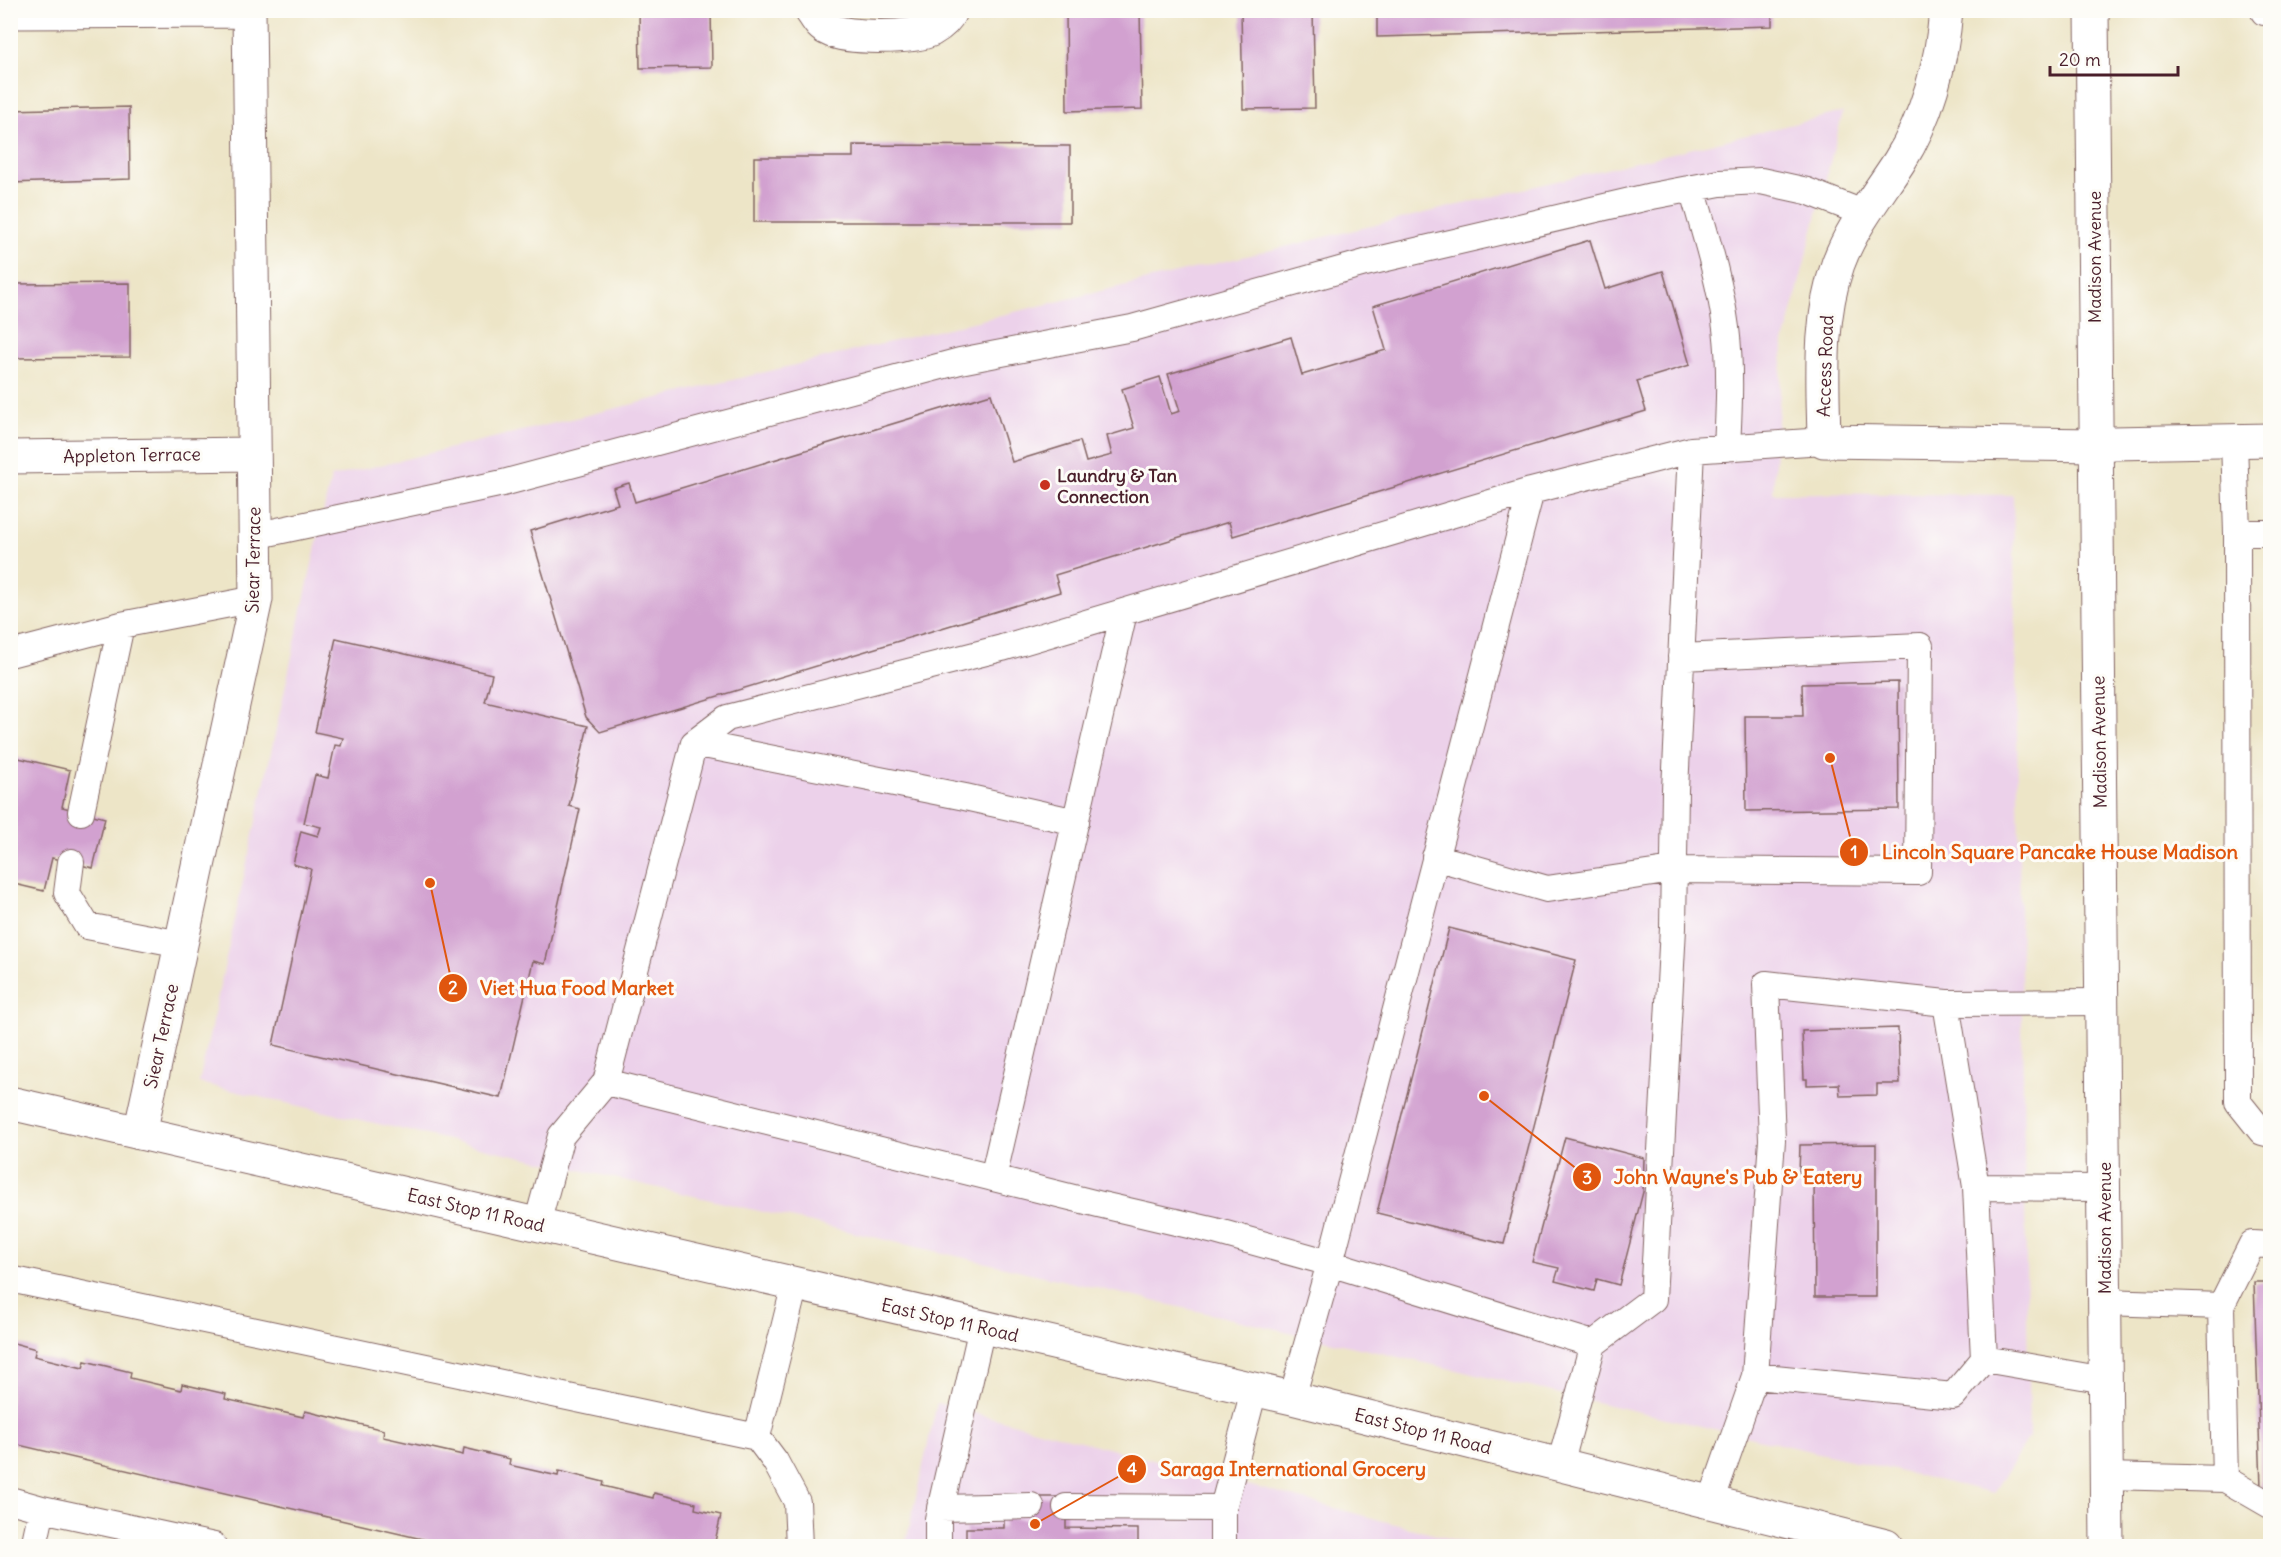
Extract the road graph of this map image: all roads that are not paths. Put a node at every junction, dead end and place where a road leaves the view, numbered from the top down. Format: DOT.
graph roads {
  1 [pos="811,10"];
  2 [pos="951,10"];
  3 [pos="1946,10"];
  4 [pos="2092,10"];
  5 [pos="249,11"];
  6 [pos="10,12"];
  7 [pos="1692,188"];
  8 [pos="1863,213"];
  9 [pos="2271,440"];
  10 [pos="1824,441"];
  11 [pos="2234,441"];
  12 [pos="2096,445"];
  13 [pos="1727,448"];
  14 [pos="1691,450"];
  15 [pos="254,454"];
  16 [pos="10,457"];
  17 [pos="1531,491"];
  18 [pos="2237,533"];
  19 [pos="2271,533"];
  20 [pos="254,536"];
  21 [pos="256,599"];
  22 [pos="1124,612"];
  23 [pos="121,626"];
  24 [pos="10,654"];
  25 [pos="1681,657"];
  26 [pos="694,743"];
  27 [pos="81,812"];
  28 [pos="1076,822"];
  29 [pos="1435,857"];
  30 [pos="70,862"];
  31 [pos="1673,870"];
  32 [pos="182,944"];
  33 [pos="2102,1002"];
  34 [pos="1946,1003"];
  35 [pos="606,1082"];
  36 [pos="10,1103"];
  37 [pos="140,1132"];
  38 [pos="2271,1134"];
  39 [pos="993,1178"];
  40 [pos="1976,1187"];
  41 [pos="2104,1188"];
  42 [pos="537,1224"];
  43 [pos="2271,1245"];
  44 [pos="1330,1263"];
  45 [pos="10,1280"];
  46 [pos="795,1284"];
  47 [pos="2104,1302"];
  48 [pos="2221,1306"];
  49 [pos="982,1327"];
  50 [pos="1593,1344"];
  51 [pos="1984,1359"];
  52 [pos="1755,1376"];
  53 [pos="2106,1380"];
  54 [pos="1254,1390"];
  55 [pos="1292,1398"];
  56 [pos="757,1437"];
  57 [pos="1560,1465"];
  58 [pos="2106,1476"];
  59 [pos="2224,1479"];
  60 [pos="10,1500"];
  61 [pos="1711,1502"];
  62 [pos="2271,1504"];
  63 [pos="1031,1506"];
  64 [pos="1066,1507"];
  65 [pos="940,1508"];
  66 [pos="1223,1508"];
  67 [pos="42,1509"];
  68 [pos="34,1546"];
  69 [pos="214,1546"];
  70 [pos="799,1546"];
  71 [pos="938,1546"];
  72 [pos="1223,1546"];
  73 [pos="1887,1546"];
  74 [pos="2107,1546"];
  1 -- 2 [label="main road"];
  3 -- 8 [label="main road, Access Road"];
  4 -- 12 [label="main road, Madison Avenue"];
  5 -- 6 [label="main road"];
  5 -- 15 [label="main road, Siear Terrace"];
  7 -- 8 [label="lane"];
  7 -- 13 [label="lane"];
  7 -- 20 [label="lane"];
  8 -- 10 [label="main road, Access Road"];
  9 -- 11 [label="main road, Access Road"];
  10 -- 12 [label="main road, Access Road"];
  10 -- 13 [label="lane"];
  11 -- 12 [label="main road, Access Road"];
  11 -- 18 [label="lane"];
  12 -- 33 [label="main road, Madison Avenue"];
  13 -- 14 [label="lane"];
  14 -- 17 [label="lane"];
  14 -- 25 [label="lane"];
  15 -- 16 [label="main road, Appleton Terrace"];
  15 -- 20 [label="main road, Siear Terrace"];
  17 -- 22 [label="lane"];
  17 -- 29 [label="lane"];
  18 -- 19 [label="lane"];
  18 -- 38 [label="lane"];
  20 -- 21 [label="main road, Siear Terrace"];
  21 -- 23 [label="lane"];
  21 -- 32 [label="main road, Siear Terrace"];
  22 -- 26 [label="lane"];
  22 -- 28 [label="lane"];
  23 -- 24 [label="lane"];
  23 -- 27 [label="lane"];
  25 -- 31 [label="lane"];
  25 -- 31 [label="lane"];
  26 -- 28 [label="lane"];
  26 -- 35 [label="lane"];
  28 -- 39 [label="lane"];
  29 -- 31 [label="lane"];
  29 -- 44 [label="lane"];
  30 -- 32 [label="lane"];
  31 -- 50 [label="lane"];
  32 -- 37 [label="main road, Siear Terrace"];
  33 -- 34 [label="lane"];
  33 -- 41 [label="main road, Madison Avenue"];
  34 -- 40 [label="lane"];
  34 -- 52 [label="lane"];
  35 -- 39 [label="lane"];
  35 -- 42 [label="lane"];
  36 -- 37 [label="main road, East Stop 11 Road"];
  37 -- 42 [label="main road, East Stop 11 Road"];
  39 -- 44 [label="lane"];
  40 -- 41 [label="lane"];
  40 -- 51 [label="lane"];
  41 -- 47 [label="main road, Madison Avenue"];
  42 -- 46 [label="main road, East Stop 11 Road"];
  43 -- 48 [label="lane"];
  44 -- 50 [label="lane"];
  44 -- 55 [label="lane"];
  45 -- 56 [label="lane"];
  46 -- 49 [label="main road, East Stop 11 Road"];
  46 -- 56 [label="lane"];
  47 -- 48 [label="lane"];
  47 -- 53 [label="main road, Madison Avenue"];
  48 -- 59 [label="lane"];
  49 -- 54 [label="main road, East Stop 11 Road"];
  49 -- 65 [label="lane"];
  50 -- 57 [label="lane"];
  51 -- 52 [label="lane"];
  51 -- 53 [label="lane"];
  52 -- 61 [label="lane"];
  53 -- 58 [label="main road, Madison Avenue"];
  54 -- 55 [label="main road, East Stop 11 Road"];
  54 -- 66 [label="lane"];
  55 -- 57 [label="main road, East Stop 11 Road"];
  56 -- 70 [label="lane"];
  57 -- 61 [label="main road, East Stop 11 Road"];
  58 -- 59 [label="lane"];
  58 -- 74 [label="main road, Madison Avenue"];
  59 -- 62 [label="lane"];
  60 -- 67 [label="lane"];
  61 -- 73 [label="main road, East Stop 11 Road"];
  63 -- 65 [label="lane"];
  64 -- 66 [label="lane"];
  65 -- 71 [label="lane"];
  66 -- 72 [label="lane"];
  67 -- 68 [label="lane"];
  67 -- 69 [label="lane"];
}
